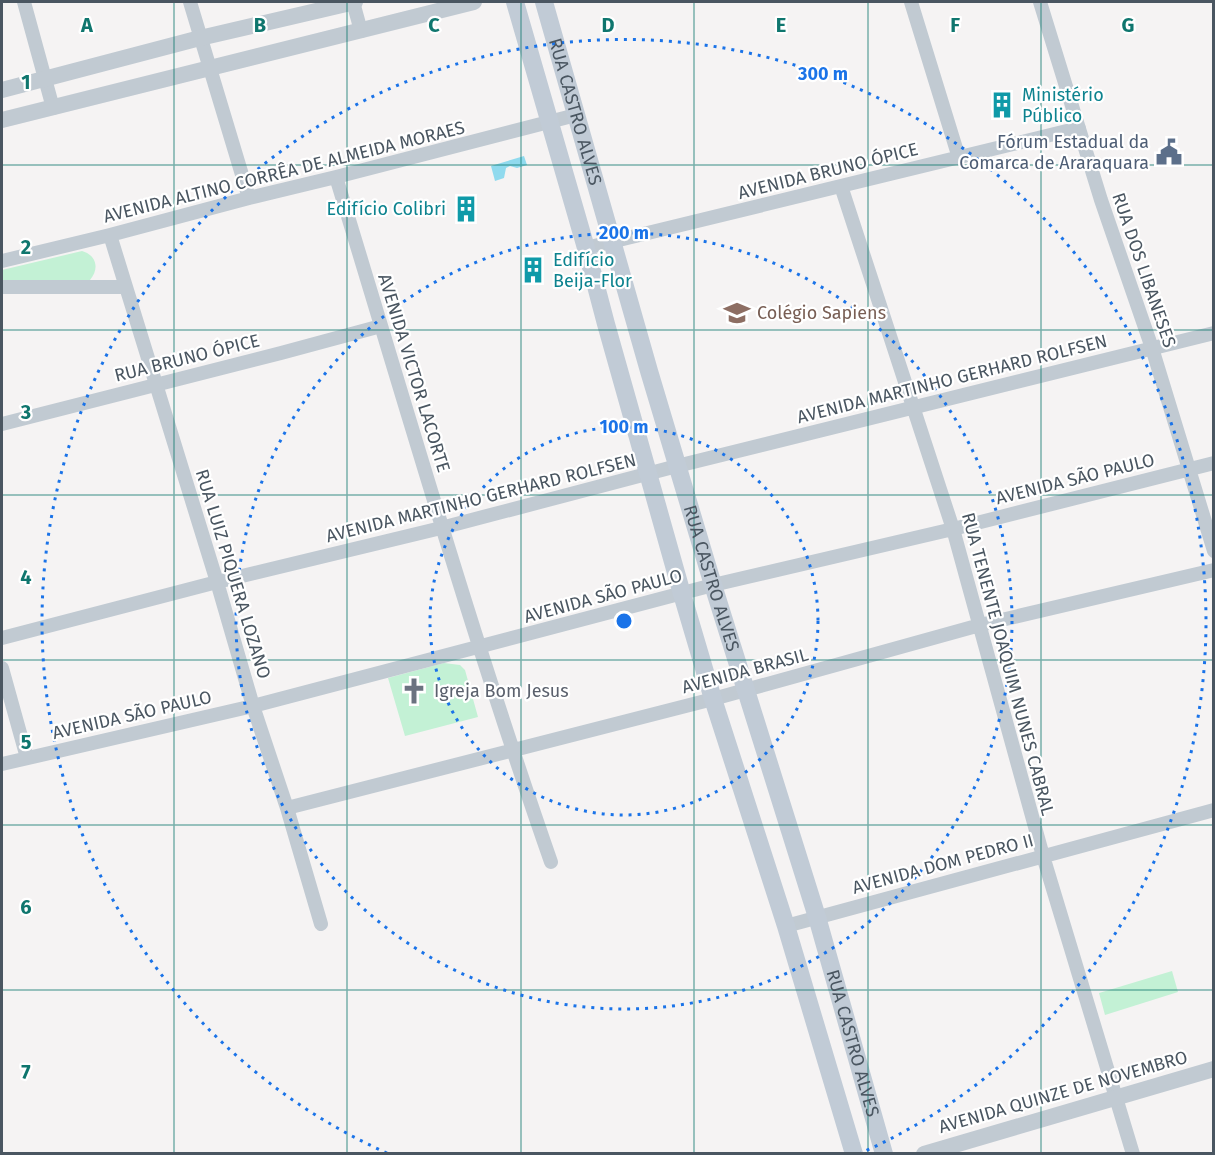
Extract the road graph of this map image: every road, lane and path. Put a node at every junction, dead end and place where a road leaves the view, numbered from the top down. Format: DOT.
graph roads {
  1 [pos="24,2"];
  2 [pos="189,2"];
  3 [pos="354,2"];
  4 [pos="474,2"];
  5 [pos="515,2"];
  6 [pos="544,2"];
  7 [pos="911,2"];
  8 [pos="1040,2"];
  9 [pos="361,30"];
  10 [pos="201,38"];
  11 [pos="210,68"];
  12 [pos="46,79"];
  13 [pos="2,90"];
  14 [pos="53,108"];
  15 [pos="576,115"];
  16 [pos="2,120"];
  17 [pos="550,122"];
  18 [pos="1079,128"];
  19 [pos="959,158"];
  20 [pos="336,177"];
  21 [pos="841,186"];
  22 [pos="249,198"];
  23 [pos="110,235"];
  24 [pos="613,241"];
  25 [pos="586,248"];
  26 [pos="2,261"];
  27 [pos="2,287"];
  28 [pos="125,287"];
  29 [pos="381,326"];
  30 [pos="1214,333"];
  31 [pos="1152,348"];
  32 [pos="156,385"];
  33 [pos="913,407"];
  34 [pos="2,424"];
  35 [pos="1214,464"];
  36 [pos="677,466"];
  37 [pos="1188,469"];
  38 [pos="647,474"];
  39 [pos="441,528"];
  40 [pos="953,529"];
  41 [pos="1214,551"];
  42 [pos="1214,570"];
  43 [pos="217,582"];
  44 [pos="713,585"];
  45 [pos="682,594"];
  46 [pos="980,625"];
  47 [pos="2,638"];
  48 [pos="479,646"];
  49 [pos="2,668"];
  50 [pos="746,689"];
  51 [pos="713,699"];
  52 [pos="253,705"];
  53 [pos="512,750"];
  54 [pos="27,758"];
  55 [pos="2,764"];
  56 [pos="287,808"];
  57 [pos="1214,810"];
  58 [pos="1043,856"];
  59 [pos="551,862"];
  60 [pos="817,917"];
  61 [pos="321,924"];
  62 [pos="786,926"];
  63 [pos="1214,1069"];
  64 [pos="1116,1097"];
  65 [pos="854,1154"];
  66 [pos="885,1154"];
  67 [pos="924,1154"];
  68 [pos="1133,1154"];
  1 -- 12 [label="street"];
  2 -- 10 [label="street"];
  3 -- 9 [label="street"];
  3 -- 10 [label="street"];
  4 -- 9 [label="street"];
  5 -- 17 [label="main road, RUA CASTRO ALVES"];
  6 -- 15 [label="main road, RUA CASTRO ALVES"];
  7 -- 19 [label="street"];
  8 -- 18 [label="street, RUA DOS LIBANESES"];
  9 -- 11 [label="street"];
  10 -- 11 [label="street"];
  10 -- 12 [label="street"];
  11 -- 14 [label="street"];
  11 -- 22 [label="street"];
  12 -- 13 [label="street"];
  12 -- 14 [label="street"];
  14 -- 16 [label="street"];
  15 -- 17 [label="street, AVENIDA ALTINO CORRÊA DE ALMEIDA MORAES"];
  15 -- 24 [label="main road, RUA CASTRO ALVES"];
  17 -- 20 [label="street, AVENIDA ALTINO CORRÊA DE ALMEIDA MORAES"];
  17 -- 25 [label="main road, RUA CASTRO ALVES"];
  18 -- 19 [label="street, AVENIDA BRUNO ÓPICE"];
  18 -- 31 [label="street, RUA DOS LIBANESES"];
  19 -- 21 [label="street, AVENIDA BRUNO ÓPICE"];
  20 -- 22 [label="street, AVENIDA ALTINO CORRÊA DE ALMEIDA MORAES"];
  20 -- 29 [label="street, AVENIDA VICTOR LACORTE"];
  21 -- 24 [label="street, AVENIDA BRUNO ÓPICE"];
  21 -- 33 [label="street, RUA TENENTE JOAQUIM NUNES CABRAL"];
  22 -- 23 [label="street, AVENIDA ALTINO CORRÊA DE ALMEIDA MORAES"];
  23 -- 26 [label="street, AVENIDA ALTINO CORRÊA DE ALMEIDA MORAES"];
  23 -- 28 [label="street, RUA LUIZ PIQUERA LOZANO"];
  24 -- 25 [label="street, AVENIDA BRUNO ÓPICE"];
  24 -- 36 [label="main road, RUA CASTRO ALVES"];
  25 -- 38 [label="main road, RUA CASTRO ALVES"];
  27 -- 28 [label="street"];
  28 -- 32 [label="street, RUA LUIZ PIQUERA LOZANO"];
  29 -- 32 [label="street, RUA BRUNO ÓPICE"];
  29 -- 39 [label="street, AVENIDA VICTOR LACORTE"];
  30 -- 31 [label="street, AVENIDA MARTINHO GERHARD ROLFSEN"];
  31 -- 33 [label="street, AVENIDA MARTINHO GERHARD ROLFSEN"];
  31 -- 37 [label="street, RUA DOS LIBANESES"];
  32 -- 34 [label="street, RUA BRUNO ÓPICE"];
  32 -- 43 [label="street, RUA LUIZ PIQUERA LOZANO"];
  33 -- 36 [label="street, AVENIDA MARTINHO GERHARD ROLFSEN"];
  33 -- 40 [label="street, RUA TENENTE JOAQUIM NUNES CABRAL"];
  35 -- 37 [label="street, AVENIDA SÃO PAULO"];
  36 -- 38 [label="street, AVENIDA MARTINHO GERHARD ROLFSEN"];
  36 -- 44 [label="main road, RUA CASTRO ALVES"];
  37 -- 40 [label="street, AVENIDA SÃO PAULO"];
  37 -- 41 [label="street, RUA DOS LIBANESES"];
  38 -- 39 [label="street, AVENIDA MARTINHO GERHARD ROLFSEN"];
  38 -- 45 [label="main road, RUA CASTRO ALVES"];
  39 -- 43 [label="street, AVENIDA MARTINHO GERHARD ROLFSEN"];
  39 -- 48 [label="street, AVENIDA VICTOR LACORTE"];
  40 -- 44 [label="street, AVENIDA SÃO PAULO"];
  40 -- 46 [label="street, RUA TENENTE JOAQUIM NUNES CABRAL"];
  42 -- 46 [label="street, AVENIDA BRASIL"];
  43 -- 47 [label="street, AVENIDA MARTINHO GERHARD ROLFSEN"];
  43 -- 52 [label="street, RUA LUIZ PIQUERA LOZANO"];
  44 -- 45 [label="street, AVENIDA SÃO PAULO"];
  44 -- 50 [label="main road, RUA CASTRO ALVES"];
  45 -- 48 [label="street, AVENIDA SÃO PAULO"];
  45 -- 51 [label="main road, RUA CASTRO ALVES"];
  46 -- 50 [label="street, AVENIDA BRASIL"];
  46 -- 58 [label="street, RUA TENENTE JOAQUIM NUNES CABRAL"];
  48 -- 52 [label="street, AVENIDA SÃO PAULO"];
  48 -- 53 [label="street, AVENIDA VICTOR LACORTE"];
  49 -- 54 [label="street"];
  50 -- 51 [label="street, AVENIDA BRASIL"];
  50 -- 60 [label="main road, RUA CASTRO ALVES"];
  51 -- 53 [label="street, AVENIDA BRASIL"];
  51 -- 62 [label="main road, RUA CASTRO ALVES"];
  52 -- 54 [label="street, AVENIDA SÃO PAULO"];
  52 -- 56 [label="street, RUA LUIZ PIQUERA LOZANO"];
  53 -- 56 [label="street, AVENIDA BRASIL"];
  53 -- 59 [label="street, AVENIDA VICTOR LACORTE"];
  54 -- 55 [label="street, AVENIDA SÃO PAULO"];
  56 -- 61 [label="street, RUA LUIZ PIQUERA LOZANO"];
  57 -- 58 [label="street, AVENIDA DOM PEDRO II"];
  58 -- 60 [label="street, AVENIDA DOM PEDRO II"];
  58 -- 64 [label="street, RUA TENENTE JOAQUIM NUNES CABRAL"];
  60 -- 62 [label="street, AVENIDA DOM PEDRO II"];
  60 -- 66 [label="main road, RUA CASTRO ALVES"];
  62 -- 65 [label="main road, RUA CASTRO ALVES"];
  63 -- 64 [label="street, AVENIDA QUINZE DE NOVEMBRO"];
  64 -- 67 [label="street, AVENIDA QUINZE DE NOVEMBRO"];
  64 -- 68 [label="street, RUA TENENTE JOAQUIM NUNES CABRAL"];
}
